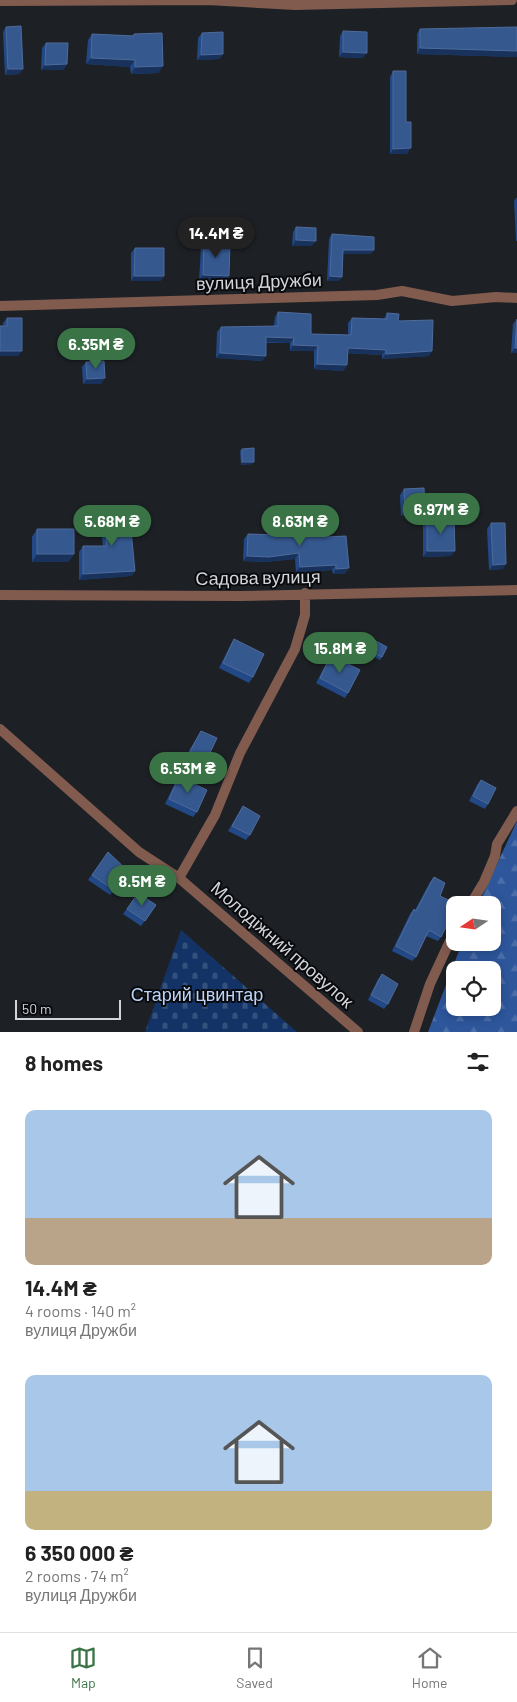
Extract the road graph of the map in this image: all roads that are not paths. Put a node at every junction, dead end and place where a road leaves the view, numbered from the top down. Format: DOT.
graph roads {
  1 [pos="512,0"];
  2 [pos="0,1"];
  3 [pos="517,298"];
  4 [pos="0,306"];
  5 [pos="517,590"];
  6 [pos="305,593"];
  7 [pos="0,595"];
  8 [pos="0,729"];
  9 [pos="517,812"];
  10 [pos="179,878"];
  11 [pos="475,896"];
  12 [pos="446,949"];
  13 [pos="358,1032"];
  14 [pos="414,1032"];
  1 -- 2 [label="street"];
  3 -- 4 [label="street, вулиця Дружби"];
  5 -- 6 [label="street, Садова вулиця"];
  6 -- 7 [label="street, Садова вулиця"];
  6 -- 10 [label="street"];
  8 -- 10 [label="street, Молодіжний провулок"];
  9 -- 11 [label="street"];
  10 -- 13 [label="street, Молодіжний провулок"];
  12 -- 14 [label="street"];
}
